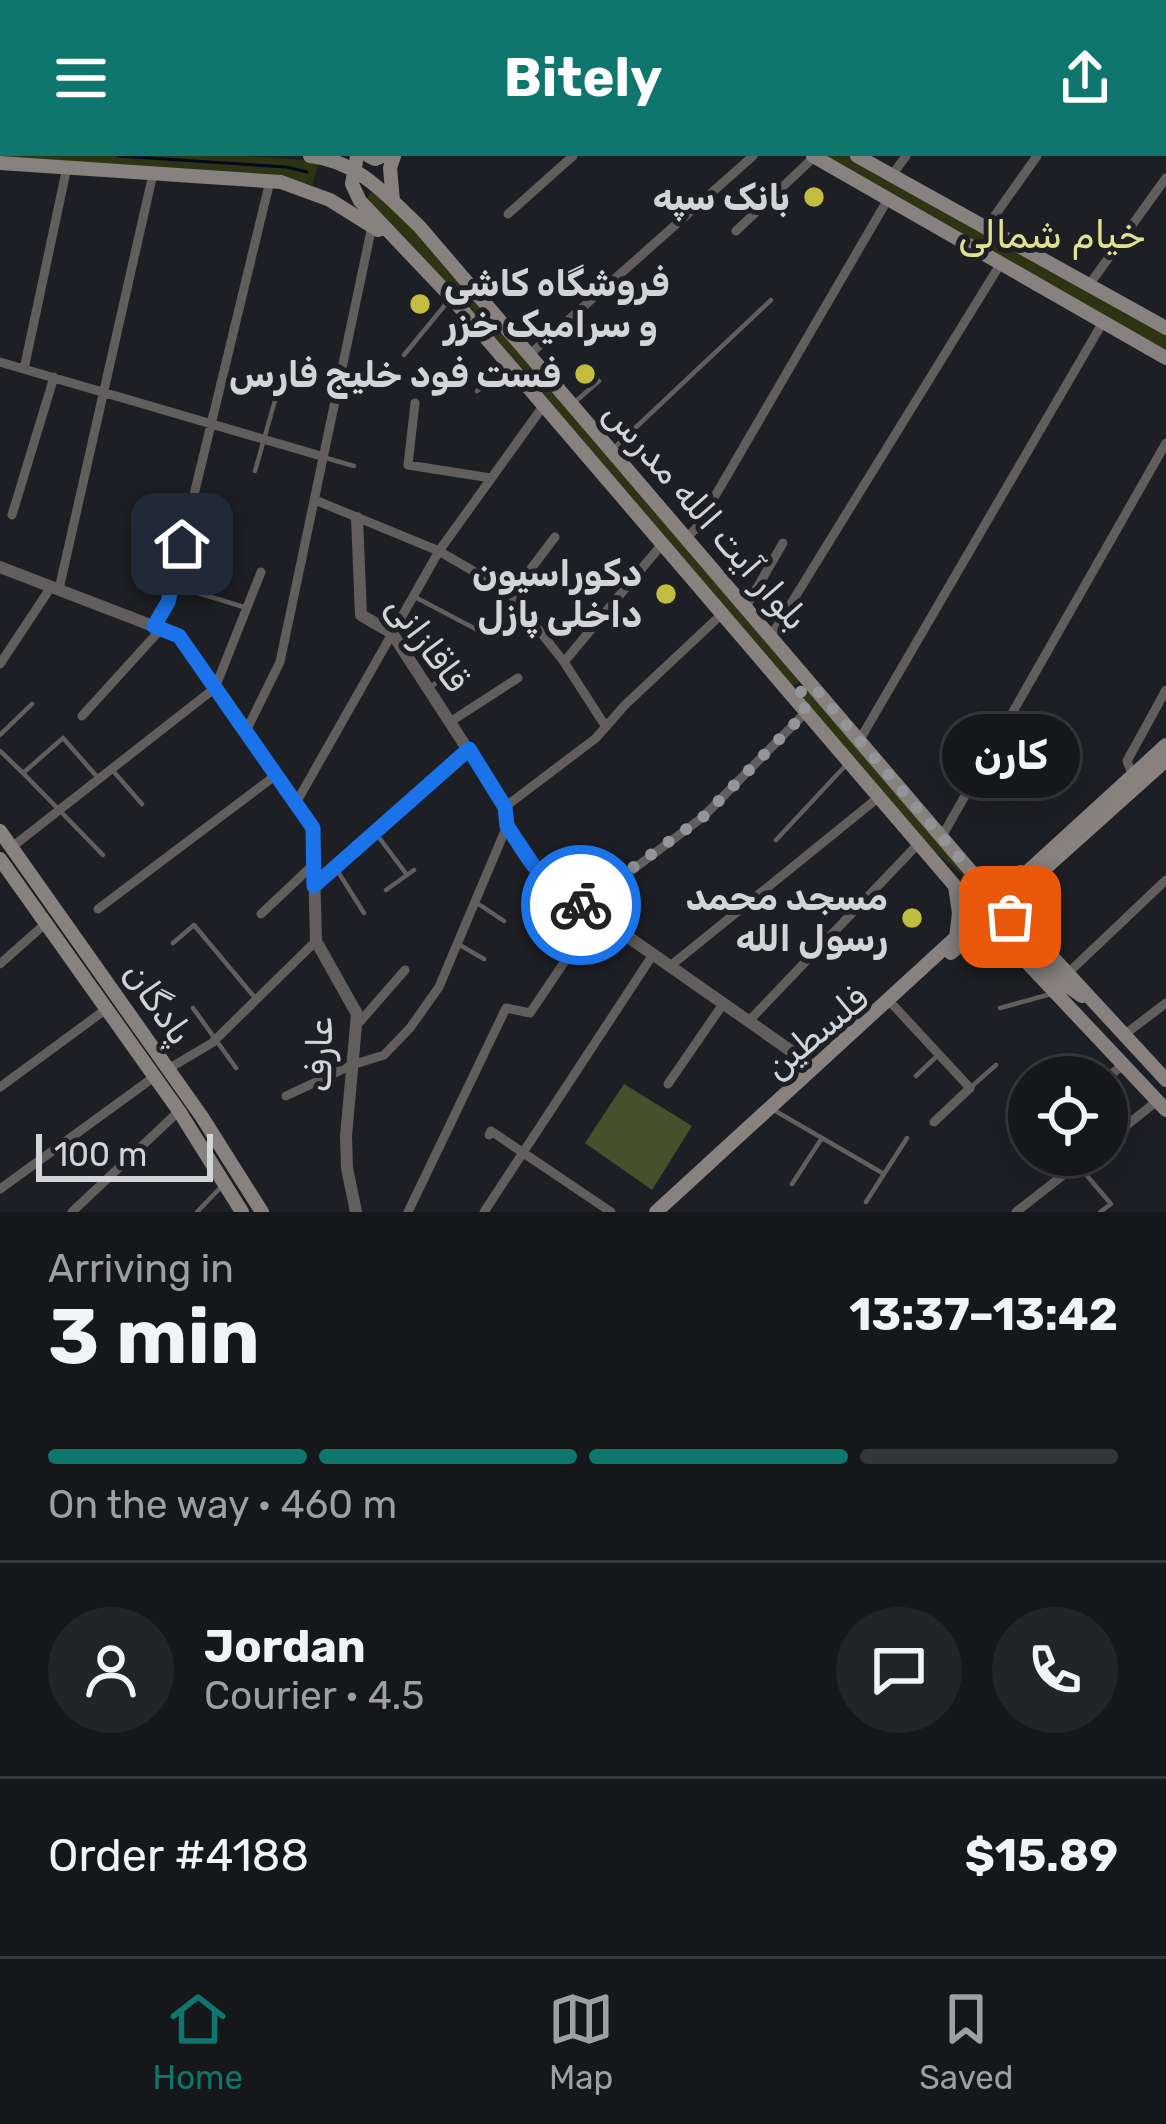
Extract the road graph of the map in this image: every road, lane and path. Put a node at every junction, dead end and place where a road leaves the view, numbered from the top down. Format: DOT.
graph roads {
  1 [pos="305,156"];
  2 [pos="369,156"];
  3 [pos="382,156"];
  4 [pos="394,156"];
  5 [pos="573,156"];
  6 [pos="753,156"];
  7 [pos="813,156"];
  8 [pos="857,156"];
  9 [pos="906,156"];
  10 [pos="1037,156"];
  11 [pos="356,162"];
  12 [pos="0,163"];
  13 [pos="67,167"];
  14 [pos="152,174"];
  15 [pos="892,175"];
  16 [pos="1166,178"];
  17 [pos="270,181"];
  18 [pos="376,187"];
  19 [pos="357,194"];
  20 [pos="888,199"];
  21 [pos="393,202"];
  22 [pos="508,214"];
  23 [pos="372,226"];
  24 [pos="986,228"];
  25 [pos="736,230"];
  26 [pos="1000,263"];
  27 [pos="433,276"];
  28 [pos="1089,284"];
  29 [pos="452,297"];
  30 [pos="771,301"];
  31 [pos="1103,322"];
  32 [pos="1166,328"];
  33 [pos="530,354"];
  34 [pos="404,355"];
  35 [pos="1166,358"];
  36 [pos="0,362"];
  37 [pos="510,364"];
  38 [pos="24,368"];
  39 [pos="54,377"];
  40 [pos="599,382"];
  41 [pos="278,390"];
  42 [pos="477,391"];
  43 [pos="106,392"];
  44 [pos="415,404"];
  45 [pos="544,406"];
  46 [pos="573,406"];
  47 [pos="210,424"];
  48 [pos="562,426"];
  49 [pos="263,439"];
  50 [pos="1166,443"];
  51 [pos="611,451"];
  52 [pos="321,456"];
  53 [pos="354,466"];
  54 [pos="255,470"];
  55 [pos="491,478"];
  56 [pos="315,500"];
  57 [pos="12,515"];
  58 [pos="357,518"];
  59 [pos="555,537"];
  60 [pos="686,539"];
  61 [pos="664,543"];
  62 [pos="783,543"];
  63 [pos="439,551"];
  64 [pos="0,567"];
  65 [pos="261,572"];
  66 [pos="172,584"];
  67 [pos="55,588"];
  68 [pos="511,595"];
  69 [pos="412,596"];
  70 [pos="746,607"];
  71 [pos="247,608"];
  72 [pos="724,613"];
  73 [pos="157,628"];
  74 [pos="392,633"];
  75 [pos="772,636"];
  76 [pos="491,637"];
  77 [pos="564,662"];
  78 [pos="0,664"];
  79 [pos="455,670"];
  80 [pos="518,679"];
  81 [pos="809,681"];
  82 [pos="215,688"];
  83 [pos="428,688"];
  84 [pos="1166,690"];
  85 [pos="797,699"];
  86 [pos="32,704"];
  87 [pos="82,716"];
  88 [pos="450,722"];
  89 [pos="606,727"];
  90 [pos="246,731"];
  91 [pos="0,735"];
  92 [pos="859,741"];
  93 [pos="1166,745"];
  94 [pos="469,749"];
  95 [pos="0,751"];
  96 [pos="849,761"];
  97 [pos="1164,767"];
  98 [pos="111,769"];
  99 [pos="23,773"];
  100 [pos="276,775"];
  101 [pos="1133,776"];
  102 [pos="99,778"];
  103 [pos="880,796"];
  104 [pos="296,803"];
  105 [pos="142,804"];
  106 [pos="505,807"];
  107 [pos="61,808"];
  108 [pos="507,826"];
  109 [pos="905,826"];
  110 [pos="0,831"];
  111 [pos="375,832"];
  112 [pos="941,838"];
  113 [pos="776,840"];
  114 [pos="919,843"];
  115 [pos="12,847"];
  116 [pos="103,855"];
  117 [pos="0,859"];
  118 [pos="314,865"];
  119 [pos="335,867"];
  120 [pos="415,870"];
  121 [pos="971,872"];
  122 [pos="1035,872"];
  123 [pos="407,875"];
  124 [pos="1166,880"];
  125 [pos="6,881"];
  126 [pos="314,886"];
  127 [pos="955,886"];
  128 [pos="386,890"];
  129 [pos="473,901"];
  130 [pos="98,909"];
  131 [pos="990,909"];
  132 [pos="590,910"];
  133 [pos="364,913"];
  134 [pos="261,914"];
  135 [pos="504,921"];
  136 [pos="45,924"];
  137 [pos="1035,938"];
  138 [pos="960,940"];
  139 [pos="316,941"];
  140 [pos="173,943"];
  141 [pos="456,943"];
  142 [pos="1019,955"];
  143 [pos="652,956"];
  144 [pos="484,959"];
  145 [pos="0,964"];
  146 [pos="669,967"];
  147 [pos="405,970"];
  148 [pos="1068,974"];
  149 [pos="1057,993"];
  150 [pos="256,999"];
  151 [pos="1091,1001"];
  152 [pos="723,1004"];
  153 [pos="1166,1004"];
  154 [pos="894,1006"];
  155 [pos="193,1008"];
  156 [pos="1000,1008"];
  157 [pos="105,1010"];
  158 [pos="748,1022"];
  159 [pos="357,1024"];
  160 [pos="215,1040"];
  161 [pos="1128,1040"];
  162 [pos="939,1054"];
  163 [pos="1118,1056"];
  164 [pos="1119,1056"];
  165 [pos="352,1065"];
  166 [pos="996,1065"];
  167 [pos="814,1067"];
  168 [pos="1128,1067"];
  169 [pos="236,1068"];
  170 [pos="161,1073"];
  171 [pos="916,1076"];
  172 [pos="1166,1080"];
  173 [pos="668,1084"];
  174 [pos="0,1087"];
  175 [pos="970,1088"];
  176 [pos="286,1096"];
  177 [pos="1162,1106"];
  178 [pos="772,1109"];
  179 [pos="178,1111"];
  180 [pos="934,1122"];
  181 [pos="1128,1128"];
  182 [pos="489,1135"];
  183 [pos="822,1138"];
  184 [pos="908,1138"];
  185 [pos="524,1152"];
  186 [pos="884,1174"];
  187 [pos="1062,1176"];
  188 [pos="1087,1176"];
  189 [pos="225,1184"];
  190 [pos="792,1184"];
  191 [pos="0,1189"];
  192 [pos="866,1202"];
  193 [pos="72,1212"];
  194 [pos="196,1212"];
  195 [pos="242,1212"];
  196 [pos="262,1212"];
  197 [pos="356,1212"];
  198 [pos="408,1212"];
  199 [pos="484,1212"];
  200 [pos="611,1212"];
  201 [pos="656,1212"];
  202 [pos="1016,1212"];
  203 [pos="1100,1212"];
  1 -- 11 [label="main road"];
  2 -- 3 [label="main road"];
  4 -- 21 [label="main road"];
  5 -- 22 [label="street"];
  6 -- 33 [label="street"];
  7 -- 20 [label="main road"];
  7 -- 25 [label="street"];
  8 -- 15 [label="main road"];
  9 -- 15 [label="street"];
  10 -- 24 [label="street"];
  11 -- 18 [label="main road, بلوار آیت الله مدرس"];
  11 -- 19 [label="main road"];
  12 -- 13 [label="main road, بلوار آیت الله مدرس"];
  13 -- 14 [label="main road, بلوار آیت الله مدرس"];
  13 -- 38 [label="street"];
  14 -- 17 [label="main road, بلوار آیت الله مدرس"];
  14 -- 43 [label="street"];
  15 -- 24 [label="main road"];
  16 -- 28 [label="street"];
  17 -- 23 [label="main road, بلوار آیت الله مدرس"];
  17 -- 47 [label="street"];
  18 -- 19 [label="main road"];
  18 -- 21 [label="main road, بلوار آیت الله مدرس"];
  19 -- 27 [label="main road, بلوار آیت الله مدرس"];
  20 -- 26 [label="main road"];
  20 -- 60 [label="street"];
  21 -- 33 [label="main road, بلوار آیت الله مدرس"];
  23 -- 27 [label="main road, بلوار آیت الله مدرس"];
  23 -- 52 [label="street"];
  24 -- 28 [label="main road"];
  26 -- 31 [label="main road"];
  26 -- 75 [label="street"];
  27 -- 29 [label="main road, بلوار آیت الله مدرس"];
  28 -- 32 [label="main road"];
  29 -- 34 [label="lane"];
  29 -- 37 [label="main road, بلوار آیت الله مدرس"];
  30 -- 51 [label="lane"];
  31 -- 35 [label="main road"];
  31 -- 92 [label="street"];
  33 -- 46 [label="main road, بلوار آیت الله مدرس"];
  36 -- 38 [label="street"];
  37 -- 42 [label="lane"];
  37 -- 45 [label="main road, بلوار آیت الله مدرس"];
  38 -- 39 [label="street"];
  39 -- 43 [label="street"];
  39 -- 57 [label="street"];
  40 -- 46 [label="lane"];
  41 -- 49 [label="lane"];
  43 -- 47 [label="street"];
  43 -- 67 [label="street"];
  44 -- 55 [label="street"];
  45 -- 48 [label="main road, بلوار آیت الله مدرس"];
  45 -- 55 [label="street"];
  46 -- 48 [label="main road"];
  46 -- 51 [label="main road, بلوار آیت الله مدرس"];
  47 -- 49 [label="street"];
  47 -- 66 [label="street"];
  48 -- 61 [label="main road, بلوار آیت الله مدرس"];
  49 -- 52 [label="street"];
  49 -- 54 [label="lane"];
  50 -- 112 [label="street"];
  51 -- 60 [label="main road, بلوار آیت الله مدرس"];
  52 -- 53 [label="lane"];
  52 -- 56 [label="street"];
  55 -- 63 [label="street"];
  56 -- 58 [label="street"];
  56 -- 90 [label="street"];
  58 -- 63 [label="street"];
  58 -- 74 [label="street, قاقازانی"];
  59 -- 68 [label="street"];
  60 -- 70 [label="main road, بلوار آیت الله مدرس"];
  61 -- 72 [label="main road, بلوار آیت الله مدرس"];
  61 -- 77 [label="street"];
  62 -- 70 [label="street"];
  63 -- 68 [label="street"];
  63 -- 69 [label="street"];
  64 -- 67 [label="street, عارف"];
  65 -- 71 [label="street"];
  66 -- 71 [label="lane"];
  66 -- 73 [label="street"];
  67 -- 73 [label="street, عارف"];
  67 -- 78 [label="street"];
  68 -- 77 [label="street"];
  69 -- 74 [label="street"];
  69 -- 76 [label="lane"];
  70 -- 75 [label="main road, بلوار آیت الله مدرس"];
  71 -- 82 [label="street"];
  72 -- 85 [label="main road, بلوار آیت الله مدرس"];
  72 -- 89 [label="street"];
  73 -- 82 [label="street, عارف"];
  73 -- 87 [label="street"];
  74 -- 83 [label="street, قاقازانی"];
  74 -- 104 [label="street"];
  75 -- 81 [label="main road, بلوار آیت الله مدرس"];
  77 -- 89 [label="street"];
  79 -- 83 [label="lane"];
  80 -- 88 [label="street"];
  81 -- 85 [label="main road"];
  81 -- 92 [label="main road, بلوار آیت الله مدرس"];
  82 -- 90 [label="street, عارف"];
  82 -- 98 [label="street"];
  83 -- 88 [label="street, قاقازانی"];
  84 -- 101 [label="street"];
  85 -- 96 [label="main road, بلوار آیت الله مدرس"];
  85 -- 132 [label="street"];
  86 -- 91 [label="lane"];
  88 -- 94 [label="street, قاقازانی"];
  89 -- 106 [label="street"];
  90 -- 100 [label="street, عارف"];
  92 -- 112 [label="main road, بلوار آیت الله مدرس"];
  93 -- 101 [label="main road, فلسطین"];
  94 -- 106 [label="street, قاقازانی"];
  94 -- 111 [label="street"];
  95 -- 99 [label="lane"];
  96 -- 103 [label="main road, بلوار آیت الله مدرس"];
  96 -- 113 [label="lane"];
  97 -- 122 [label="main road, فلسطین"];
  98 -- 102 [label="street"];
  98 -- 105 [label="lane"];
  99 -- 102 [label="lane"];
  99 -- 107 [label="lane"];
  100 -- 104 [label="street, عارف"];
  100 -- 130 [label="street"];
  101 -- 122 [label="main road, فلسطین"];
  102 -- 107 [label="street"];
  103 -- 109 [label="main road, بلوار آیت الله مدرس"];
  103 -- 146 [label="street"];
  104 -- 118 [label="street, عارف"];
  106 -- 108 [label="street, قاقازانی"];
  107 -- 115 [label="street"];
  107 -- 116 [label="lane"];
  108 -- 129 [label="street"];
  108 -- 132 [label="street"];
  109 -- 114 [label="main road, بلوار آیت الله مدرس"];
  109 -- 131 [label="main road"];
  110 -- 115 [label="main road, پادگان"];
  111 -- 119 [label="street"];
  111 -- 123 [label="lane"];
  112 -- 121 [label="main road, بلوار آیت الله مدرس"];
  114 -- 127 [label="main road, بلوار آیت الله مدرس"];
  114 -- 158 [label="street"];
  115 -- 170 [label="main road, پادگان"];
  117 -- 125 [label="main road, پادگان"];
  118 -- 126 [label="street, عارف"];
  118 -- 134 [label="street"];
  119 -- 126 [label="street"];
  119 -- 133 [label="lane"];
  120 -- 123 [label="lane"];
  121 -- 122 [label="main road"];
  121 -- 131 [label="main road, بلوار آیت الله مدرس"];
  122 -- 131 [label="main road, فلسطین"];
  122 -- 137 [label="main road"];
  123 -- 128 [label="lane"];
  124 -- 148 [label="street"];
  125 -- 136 [label="main road, پادگان"];
  126 -- 139 [label="street, عارف"];
  127 -- 131 [label="main road, بلوار آیت الله مدرس"];
  127 -- 138 [label="main road"];
  129 -- 135 [label="lane"];
  129 -- 141 [label="street"];
  131 -- 137 [label="main road, بلوار آیت الله مدرس"];
  131 -- 138 [label="main road, فلسطین"];
  131 -- 142 [label="main road, بلوار آیت الله مدرس"];
  131 -- 151 [label="main road"];
  132 -- 143 [label="street"];
  132 -- 198 [label="street"];
  136 -- 145 [label="street"];
  136 -- 157 [label="main road, پادگان"];
  137 -- 148 [label="main road, بلوار آیت الله مدرس"];
  138 -- 142 [label="main road"];
  138 -- 154 [label="main road, فلسطین"];
  138 -- 167 [label="main road, فلسطین"];
  139 -- 150 [label="street"];
  139 -- 159 [label="street, عارف"];
  140 -- 150 [label="lane"];
  141 -- 144 [label="lane"];
  141 -- 165 [label="street"];
  142 -- 149 [label="main road, بلوار آیت الله مدرس"];
  143 -- 146 [label="street"];
  143 -- 185 [label="street"];
  146 -- 152 [label="street"];
  147 -- 159 [label="street"];
  148 -- 151 [label="main road, بلوار آیت الله مدرس"];
  149 -- 156 [label="lane"];
  149 -- 163 [label="main road, بلوار آیت الله مدرس"];
  150 -- 160 [label="street"];
  151 -- 161 [label="main road, بلوار آیت الله مدرس"];
  152 -- 158 [label="street"];
  152 -- 173 [label="street"];
  153 -- 161 [label="street"];
  154 -- 162 [label="street"];
  154 -- 178 [label="main road, فلسطین"];
  155 -- 160 [label="lane"];
  157 -- 170 [label="main road, پادگان"];
  157 -- 174 [label="street"];
  158 -- 167 [label="street"];
  159 -- 165 [label="street, عارف"];
  160 -- 169 [label="lane"];
  160 -- 170 [label="street"];
  161 -- 164 [label="main road"];
  161 -- 172 [label="main road, بلوار آیت الله مدرس"];
  162 -- 171 [label="lane"];
  162 -- 175 [label="street"];
  165 -- 176 [label="street"];
  165 -- 197 [label="street, عارف"];
  166 -- 175 [label="lane"];
  167 -- 178 [label="main road, فلسطین"];
  168 -- 177 [label="main road, بلوار آیت الله مدرس"];
  170 -- 179 [label="main road, پادگان"];
  170 -- 191 [label="street"];
  170 -- 196 [label="main road, پادگان"];
  175 -- 180 [label="street"];
  177 -- 181 [label="street"];
  178 -- 183 [label="lane"];
  178 -- 201 [label="main road, فلسطین"];
  179 -- 189 [label="main road, پادگان"];
  179 -- 193 [label="street"];
  182 -- 185 [label="street"];
  183 -- 186 [label="lane"];
  183 -- 190 [label="lane"];
  184 -- 186 [label="lane"];
  185 -- 199 [label="street"];
  185 -- 200 [label="street"];
  186 -- 192 [label="lane"];
  187 -- 202 [label="street"];
  188 -- 203 [label="lane"];
  189 -- 194 [label="lane"];
  189 -- 195 [label="main road, پادگان"];
}
